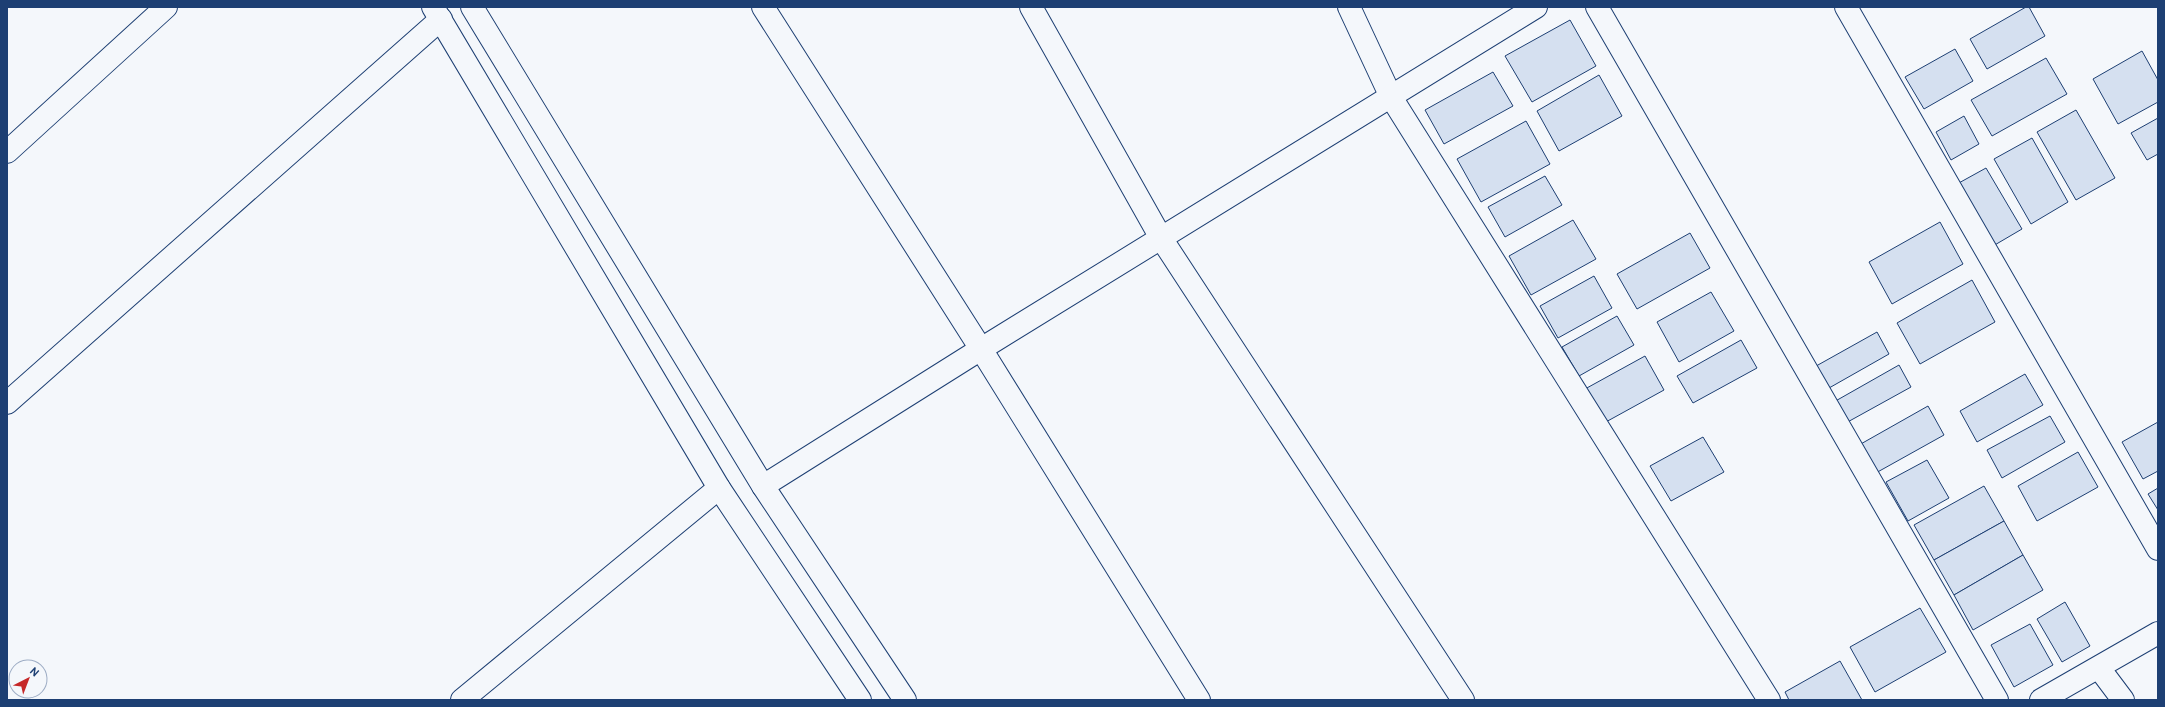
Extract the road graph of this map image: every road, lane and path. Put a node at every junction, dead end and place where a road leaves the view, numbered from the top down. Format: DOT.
graph roads {
  1 [pos="166,7"];
  2 [pos="763,7"];
  3 [pos="1031,7"];
  4 [pos="1349,7"];
  5 [pos="1536,7"];
  6 [pos="1597,7"];
  7 [pos="1846,7"];
  8 [pos="479,9"];
  9 [pos="437,13"];
  10 [pos="1391,97"];
  11 [pos="7,152"];
  12 [pos="1161,238"];
  13 [pos="981,349"];
  14 [pos="7,404"];
  15 [pos="763,486"];
  16 [pos="719,488"];
  17 [pos="2158,549"];
  18 [pos="2158,633"];
  19 [pos="2099,668"];
  20 [pos="462,700"];
  21 [pos="860,700"];
  22 [pos="905,700"];
  23 [pos="1199,700"];
  24 [pos="1463,700"];
  25 [pos="1769,700"];
  26 [pos="1997,700"];
  27 [pos="2041,700"];
  28 [pos="2123,700"];
  1 -- 11 [label="street"];
  2 -- 13 [label="street"];
  3 -- 12 [label="street"];
  4 -- 10 [label="street"];
  5 -- 10 [label="street"];
  6 -- 26 [label="street"];
  7 -- 17 [label="street"];
  8 -- 15 [label="street"];
  9 -- 14 [label="street"];
  9 -- 16 [label="street"];
  10 -- 12 [label="street"];
  10 -- 25 [label="street"];
  12 -- 13 [label="street"];
  12 -- 24 [label="street"];
  13 -- 15 [label="street"];
  13 -- 23 [label="street"];
  15 -- 22 [label="street"];
  16 -- 20 [label="street"];
  16 -- 21 [label="street"];
  18 -- 19 [label="street"];
  19 -- 27 [label="street"];
  19 -- 28 [label="street"];
}
